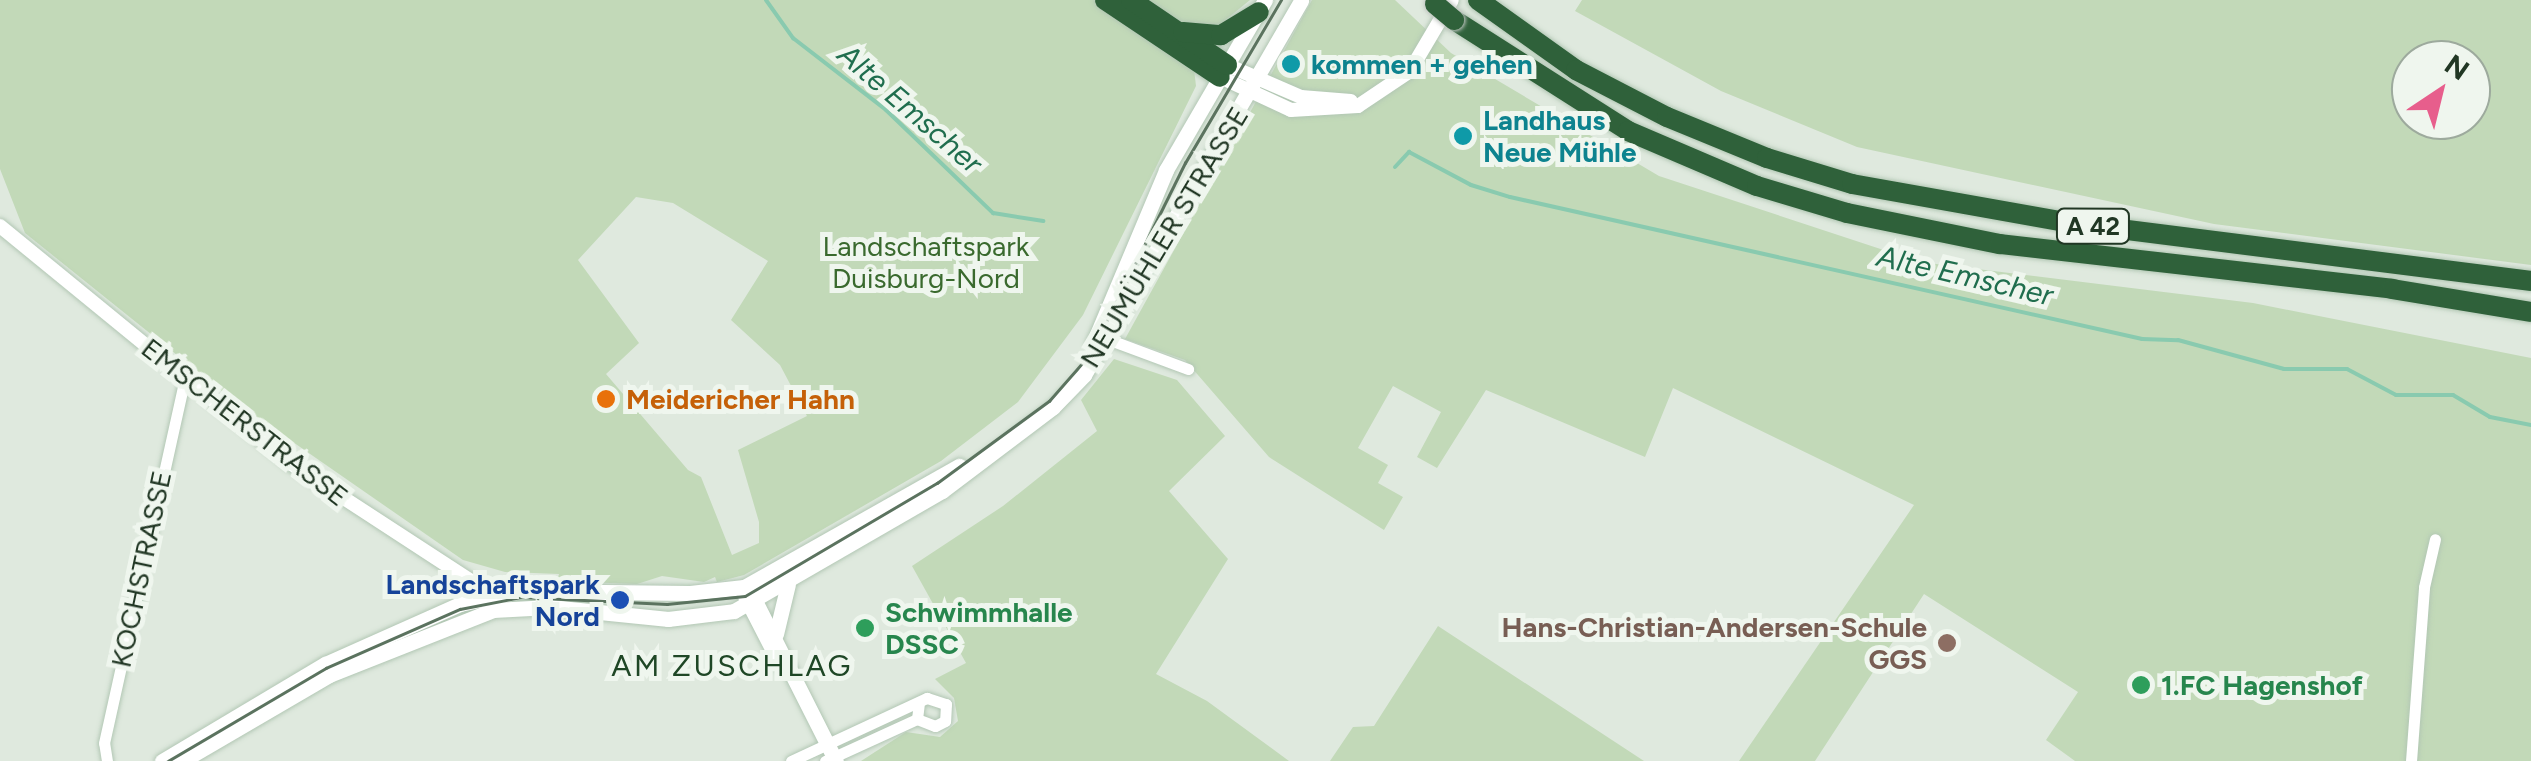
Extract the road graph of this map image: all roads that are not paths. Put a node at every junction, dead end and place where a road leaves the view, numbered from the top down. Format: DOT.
graph roads {
  1 [pos="1104,0"];
  2 [pos="1131,0"];
  3 [pos="1301,0"];
  4 [pos="1478,0"];
  5 [pos="1262,6"];
  6 [pos="1443,6"];
  7 [pos="1176,31"];
  8 [pos="1224,71"];
  9 [pos="1253,87"];
  10 [pos="1,231"];
  11 [pos="2531,281"];
  12 [pos="2531,312"];
  13 [pos="1102,337"];
  14 [pos="1188,369"];
  15 [pos="185,378"];
  16 [pos="2436,539"];
  17 [pos="789,584"];
  18 [pos="744,587"];
  19 [pos="490,603"];
  20 [pos="752,603"];
  21 [pos="717,617"];
  22 [pos="770,639"];
  23 [pos="919,702"];
  24 [pos="917,720"];
  25 [pos="830,756"];
  26 [pos="176,760"];
  27 [pos="107,761"];
  28 [pos="792,761"];
  29 [pos="2411,761"];
  1 -- 8 [label="highway"];
  2 -- 7 [label="highway"];
  3 -- 9 [label="main road, NEUMÜHLER STRASSE"];
  4 -- 11 [label="highway, A 42"];
  5 -- 7 [label="highway"];
  5 -- 8 [label="main road, NEUMÜHLER STRASSE"];
  6 -- 9 [label="street"];
  6 -- 12 [label="highway, A 42"];
  7 -- 8 [label="highway"];
  8 -- 9 [label="street"];
  8 -- 13 [label="main road, NEUMÜHLER STRASSE"];
  9 -- 13 [label="main road, NEUMÜHLER STRASSE"];
  10 -- 15 [label="street, EMSCHERSTRASSE"];
  13 -- 14 [label="street"];
  13 -- 17 [label="main road, NEUMÜHLER STRASSE"];
  13 -- 18 [label="main road, NEUMÜHLER STRASSE"];
  15 -- 19 [label="street, EMSCHERSTRASSE"];
  15 -- 27 [label="street, KOCHSTRASSE"];
  16 -- 29 [label="street"];
  17 -- 20 [label="main road, NEUMÜHLER STRASSE"];
  17 -- 22 [label="main road"];
  18 -- 19 [label="main road, NEUMÜHLER STRASSE"];
  18 -- 20 [label="main road"];
  19 -- 21 [label="main road, NEUMÜHLER STRASSE"];
  19 -- 26 [label="main road, NEUMÜHLER STRASSE"];
  20 -- 21 [label="main road, NEUMÜHLER STRASSE"];
  20 -- 22 [label="main road"];
  21 -- 22 [label="main road"];
  22 -- 25 [label="main road"];
  23 -- 24 [label="street"];
  23 -- 24 [label="street"];
  23 -- 25 [label="street"];
  24 -- 25 [label="street"];
  25 -- 28 [label="street"];
}
